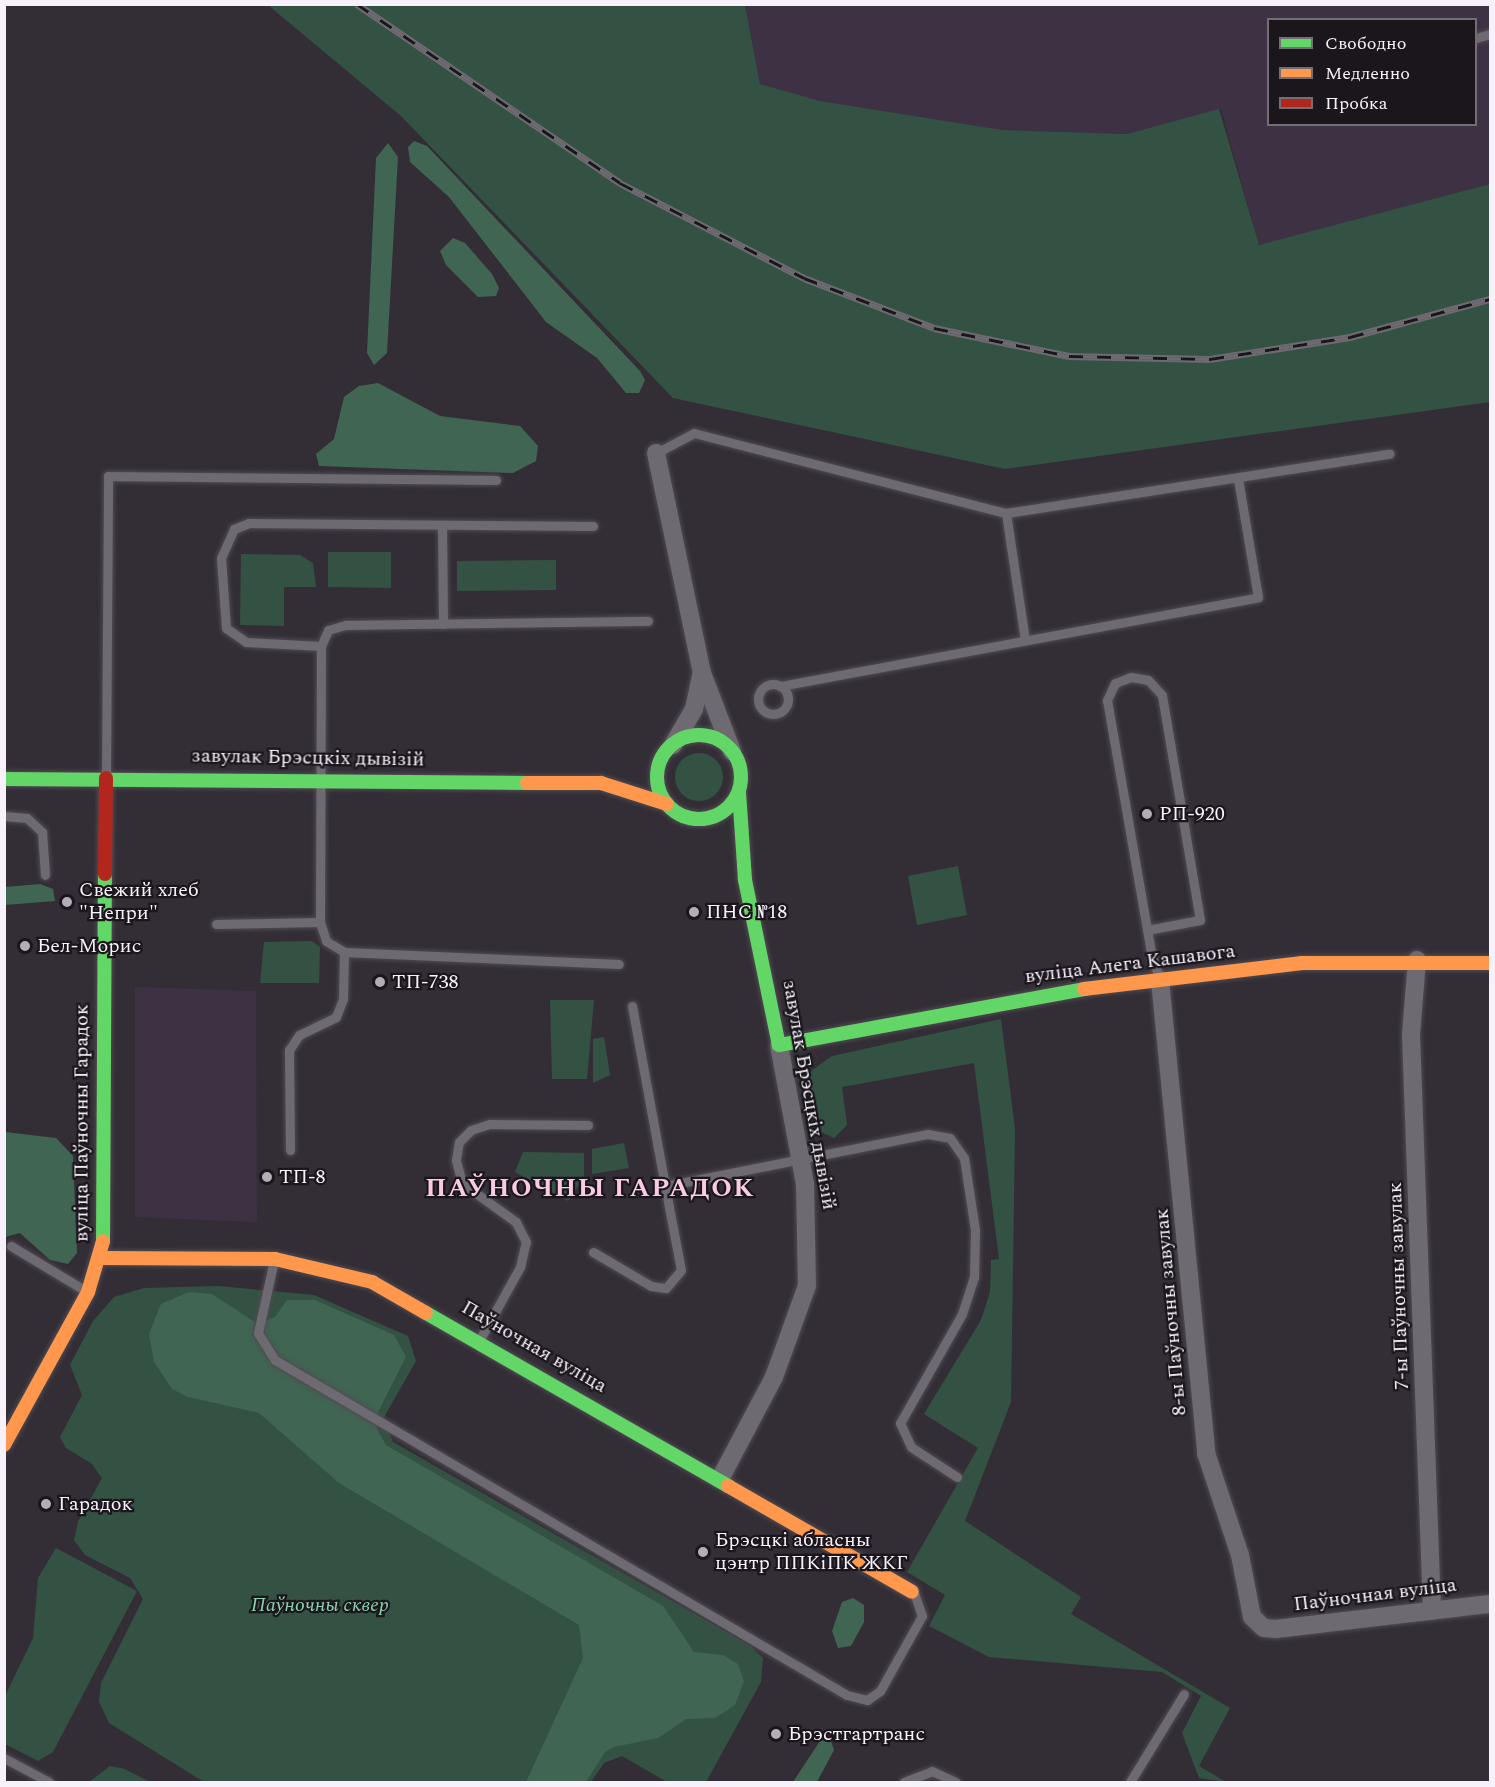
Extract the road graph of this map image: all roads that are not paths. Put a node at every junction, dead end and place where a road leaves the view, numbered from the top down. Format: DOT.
graph roads {
  1 [pos="656,453"];
  2 [pos="1389,454"];
  3 [pos="1238,479"];
  4 [pos="496,480"];
  5 [pos="1006,513"];
  6 [pos="442,525"];
  7 [pos="593,526"];
  8 [pos="648,621"];
  9 [pos="443,624"];
  10 [pos="1025,640"];
  11 [pos="321,646"];
  12 [pos="702,673"];
  13 [pos="780,686"];
  14 [pos="669,749"];
  15 [pos="732,751"];
  16 [pos="106,778"];
  17 [pos="4,779"];
  18 [pos="324,781"];
  19 [pos="610,784"];
  20 [pos="739,792"];
  21 [pos="667,804"];
  22 [pos="4,816"];
  23 [pos="685,817"];
  24 [pos="714,835"];
  25 [pos="727,849"];
  26 [pos="45,875"];
  27 [pos="745,880"];
  28 [pos="320,922"];
  29 [pos="216,924"];
  30 [pos="1147,930"];
  31 [pos="344,952"];
  32 [pos="1418,960"];
  33 [pos="1491,963"];
  34 [pos="619,964"];
  35 [pos="1160,980"];
  36 [pos="632,1006"];
  37 [pos="779,1045"];
  38 [pos="588,1125"];
  39 [pos="291,1150"];
  40 [pos="801,1160"];
  41 [pos="665,1186"];
  42 [pos="11,1246"];
  43 [pos="593,1252"];
  44 [pos="100,1258"];
  45 [pos="275,1258"];
  46 [pos="88,1292"];
  47 [pos="479,1341"];
  48 [pos="4,1445"];
  49 [pos="957,1477"];
  50 [pos="720,1479"];
  51 [pos="912,1592"];
  52 [pos="1491,1604"];
  53 [pos="1432,1611"];
  54 [pos="1264,1628"];
  55 [pos="1184,1694"];
  56 [pos="4,1758"];
  57 [pos="49,1782"];
  58 [pos="903,1782"];
  59 [pos="956,1782"];
  60 [pos="1130,1782"];
  1 -- 5 [label="lane"];
  1 -- 12 [label="street, завулак Брэсцкіх дывізій"];
  2 -- 3 [label="lane"];
  3 -- 5 [label="lane"];
  3 -- 10 [label="lane"];
  4 -- 16 [label="lane"];
  5 -- 10 [label="lane"];
  6 -- 7 [label="lane"];
  6 -- 9 [label="lane"];
  6 -- 11 [label="lane"];
  8 -- 9 [label="lane"];
  9 -- 11 [label="lane"];
  10 -- 13 [label="lane"];
  11 -- 18 [label="lane"];
  12 -- 14 [label="street, завулак Брэсцкіх дывізій"];
  12 -- 15 [label="street, завулак Брэсцкіх дывізій"];
  14 -- 15 [label="street"];
  14 -- 19 [label="street, завулак Брэсцкіх дывізій"];
  14 -- 21 [label="street"];
  15 -- 20 [label="street"];
  16 -- 17 [label="street, завулак Брэсцкіх дывізій"];
  16 -- 18 [label="street, завулак Брэсцкіх дывізій"];
  16 -- 44 [label="street, вуліца Паўночны Гарадок"];
  18 -- 19 [label="street, завулак Брэсцкіх дывізій"];
  18 -- 28 [label="lane"];
  19 -- 21 [label="street, завулак Брэсцкіх дывізій"];
  20 -- 23 [label="street"];
  20 -- 27 [label="street, завулак Брэсцкіх дывізій"];
  21 -- 23 [label="street"];
  22 -- 26 [label="lane"];
  23 -- 24 [label="street"];
  25 -- 27 [label="street, завулак Брэсцкіх дывізій"];
  27 -- 37 [label="street, завулак Брэсцкіх дывізій"];
  28 -- 29 [label="lane"];
  28 -- 31 [label="lane"];
  30 -- 30 [label="lane"];
  30 -- 35 [label="lane"];
  31 -- 34 [label="lane"];
  31 -- 39 [label="lane"];
  32 -- 33 [label="street, вуліца Алега Кашавога"];
  32 -- 35 [label="street, вуліца Алега Кашавога"];
  32 -- 53 [label="street, 7-ы Паўночны завулак"];
  35 -- 37 [label="street, вуліца Алега Кашавога"];
  35 -- 54 [label="street, 8-ы Паўночны завулак"];
  36 -- 41 [label="lane"];
  37 -- 40 [label="street, завулак Брэсцкіх дывізій"];
  38 -- 47 [label="lane"];
  40 -- 41 [label="lane"];
  40 -- 49 [label="lane"];
  40 -- 50 [label="street, завулак Брэсцкіх дывізій"];
  41 -- 43 [label="lane"];
  42 -- 46 [label="lane"];
  44 -- 45 [label="street, Паўночная вуліца"];
  44 -- 46 [label="street, вуліца Паўночны Гарадок"];
  45 -- 47 [label="street, Паўночная вуліца"];
  45 -- 51 [label="lane"];
  46 -- 48 [label="street, вуліца Паўночны Гарадок"];
  47 -- 50 [label="street, Паўночная вуліца"];
  50 -- 51 [label="street, Паўночная вуліца"];
  52 -- 53 [label="street, Паўночная вуліца"];
  53 -- 54 [label="street, Паўночная вуліца"];
  55 -- 60 [label="lane"];
  56 -- 57 [label="lane"];
  58 -- 59 [label="lane"];
}
